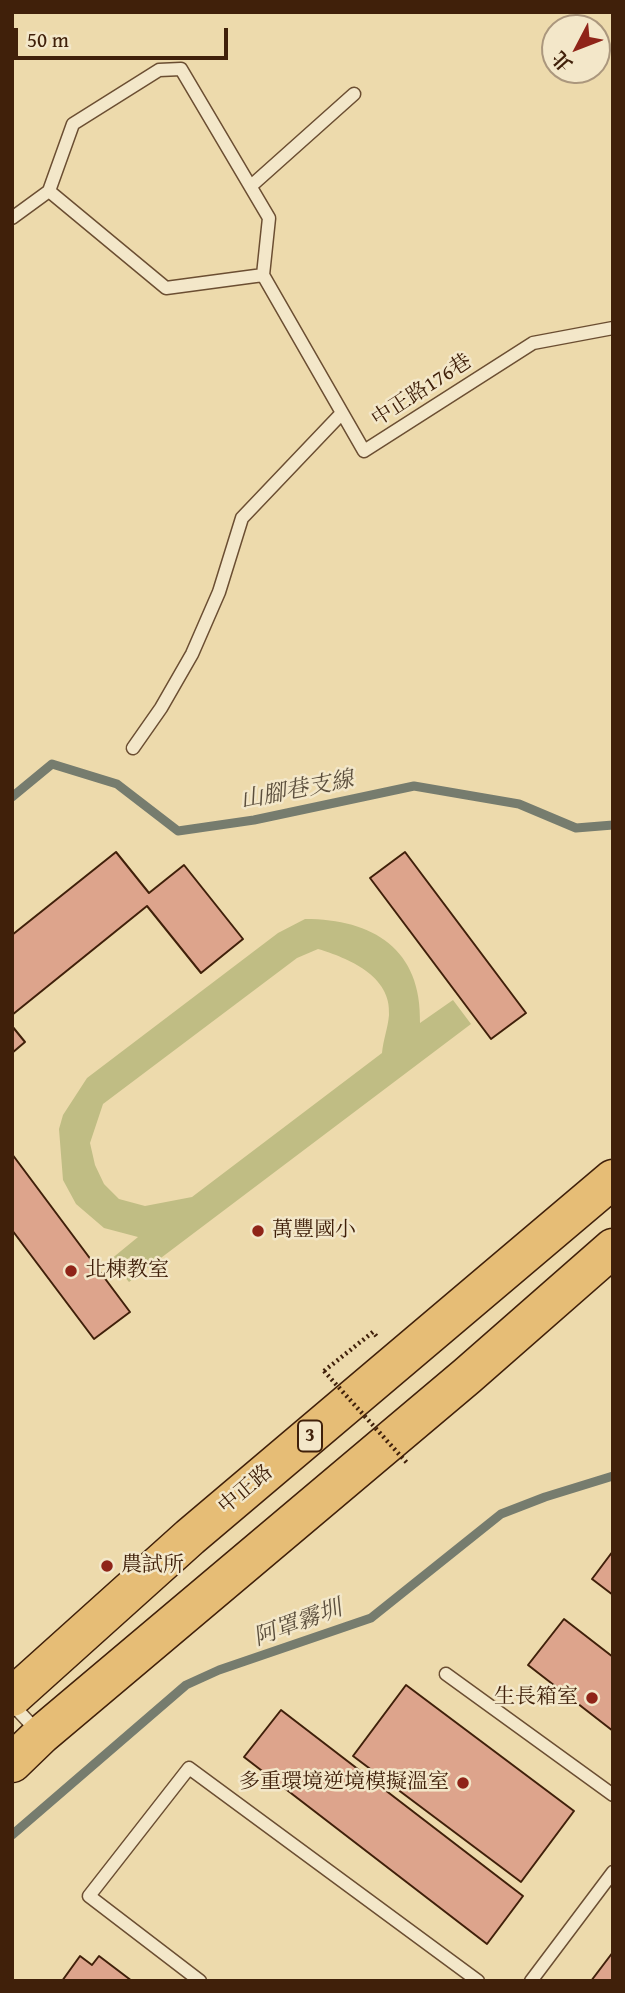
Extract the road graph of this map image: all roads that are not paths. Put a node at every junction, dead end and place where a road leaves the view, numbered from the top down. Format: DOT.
graph roads {
  1 [pos="354,94"];
  2 [pos="251,186"];
  3 [pos="49,191"];
  4 [pos="12,218"];
  5 [pos="263,275"];
  6 [pos="613,328"];
  7 [pos="342,413"];
  8 [pos="133,748"];
  9 [pos="613,1179"];
  10 [pos="613,1248"];
  11 [pos="446,1674"];
  12 [pos="12,1698"];
  13 [pos="12,1704"];
  14 [pos="40,1735"];
  15 [pos="12,1763"];
  16 [pos="613,1795"];
  17 [pos="613,1872"];
  18 [pos="200,1981"];
  19 [pos="478,1981"];
  20 [pos="531,1981"];
  1 -- 2 [label="lane"];
  2 -- 3 [label="lane"];
  2 -- 5 [label="lane"];
  3 -- 4 [label="lane"];
  3 -- 5 [label="lane"];
  5 -- 7 [label="lane, 中正路176巷"];
  6 -- 7 [label="lane, 中正路176巷"];
  7 -- 8 [label="lane"];
  9 -- 12 [label="main road, 中正路 / 3"];
  10 -- 14 [label="main road"];
  11 -- 16 [label="lane"];
  13 -- 14 [label="lane"];
  14 -- 15 [label="main road"];
  17 -- 20 [label="lane"];
  18 -- 19 [label="lane"];
}
